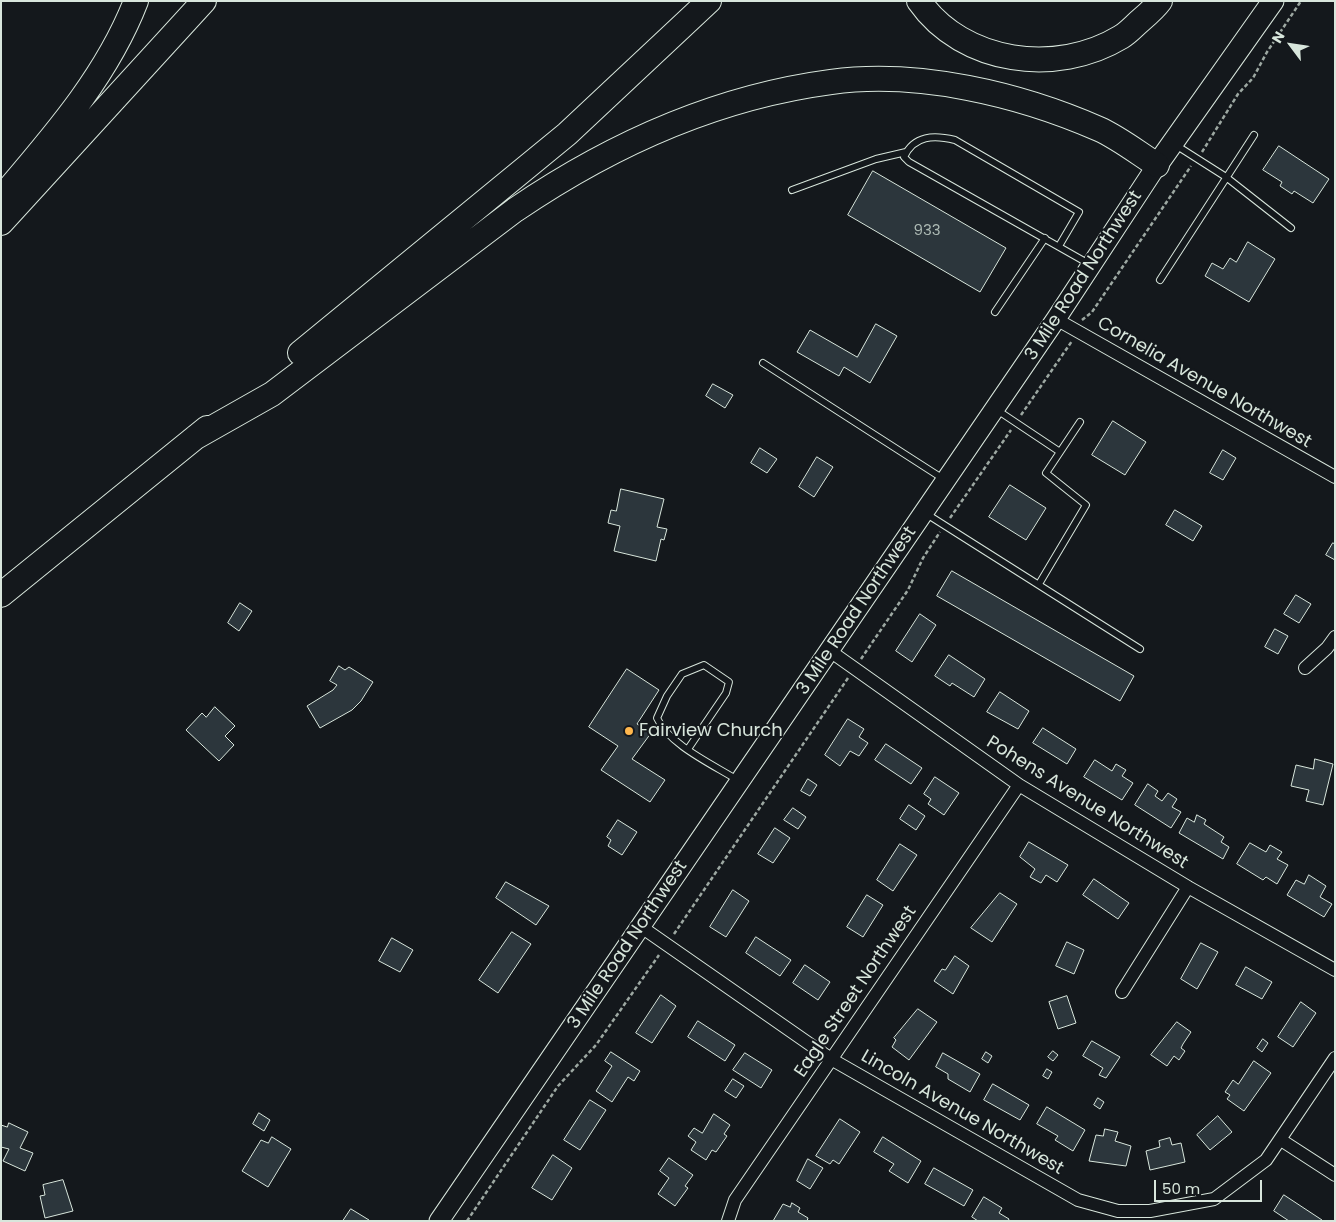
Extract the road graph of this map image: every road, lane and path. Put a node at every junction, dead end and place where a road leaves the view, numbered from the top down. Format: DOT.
graph roads {
  1 [pos="136,1"];
  2 [pos="204,1"];
  3 [pos="710,1"];
  4 [pos="919,1"];
  5 [pos="1160,1"];
  6 [pos="1273,1"];
  7 [pos="1301,1"];
  8 [pos="1254,135"];
  9 [pos="1172,143"];
  10 [pos="906,152"];
  11 [pos="1197,158"];
  12 [pos="1157,165"];
  13 [pos="1226,177"];
  14 [pos="792,190"];
  15 [pos="1,198"];
  16 [pos="1,223"];
  17 [pos="1291,228"];
  18 [pos="1045,238"];
  19 [pos="1058,246"];
  20 [pos="1092,265"];
  21 [pos="1160,280"];
  22 [pos="995,312"];
  23 [pos="1056,319"];
  24 [pos="1077,331"];
  25 [pos="763,363"];
  26 [pos="995,409"];
  27 [pos="1080,422"];
  28 [pos="1015,423"];
  29 [pos="196,437"];
  30 [pos="1060,452"];
  31 [pos="1335,477"];
  32 [pos="946,480"];
  33 [pos="924,512"];
  34 [pos="945,525"];
  35 [pos="1039,584"];
  36 [pos="1,595"];
  37 [pos="1335,637"];
  38 [pos="1140,649"];
  39 [pos="830,651"];
  40 [pos="1305,668"];
  41 [pos="854,669"];
  42 [pos="688,749"];
  43 [pos="740,782"];
  44 [pos="1019,785"];
  45 [pos="1188,887"];
  46 [pos="640,926"];
  47 [pos="666,945"];
  48 [pos="1335,970"];
  49 [pos="1122,992"];
  50 [pos="1335,1058"];
  51 [pos="832,1059"];
  52 [pos="1281,1140"];
  53 [pos="1335,1175"];
  54 [pos="439,1221"];
  55 [pos="467,1221"];
  56 [pos="728,1221"];
  1 -- 15 [label="highway"];
  2 -- 16 [label="highway"];
  3 -- 29 [label="highway"];
  4 -- 5 [label="highway"];
  6 -- 9 [label="highway, 3 Mile Road Northwest"];
  7 -- 11 [label="path"];
  8 -- 13 [label="lane"];
  9 -- 11 [label="lane"];
  9 -- 12 [label="highway, 3 Mile Road Northwest"];
  10 -- 14 [label="lane"];
  10 -- 18 [label="lane"];
  10 -- 19 [label="lane"];
  11 -- 13 [label="lane"];
  11 -- 24 [label="path"];
  12 -- 20 [label="main road, 3 Mile Road Northwest"];
  12 -- 29 [label="highway"];
  13 -- 17 [label="lane"];
  13 -- 21 [label="lane"];
  18 -- 19 [label="lane"];
  18 -- 22 [label="lane"];
  19 -- 20 [label="lane"];
  20 -- 23 [label="main road, 3 Mile Road Northwest"];
  23 -- 24 [label="street, Cornelia Avenue Northwest"];
  23 -- 26 [label="main road, 3 Mile Road Northwest"];
  24 -- 28 [label="path"];
  24 -- 31 [label="street, Cornelia Avenue Northwest"];
  25 -- 32 [label="lane"];
  26 -- 28 [label="lane"];
  26 -- 32 [label="main road, 3 Mile Road Northwest"];
  27 -- 30 [label="lane"];
  28 -- 30 [label="lane"];
  28 -- 34 [label="path"];
  29 -- 36 [label="highway"];
  30 -- 35 [label="lane"];
  32 -- 33 [label="main road, 3 Mile Road Northwest"];
  33 -- 34 [label="lane"];
  33 -- 39 [label="main road, 3 Mile Road Northwest"];
  34 -- 35 [label="lane"];
  34 -- 41 [label="path"];
  35 -- 38 [label="lane"];
  37 -- 40 [label="street"];
  39 -- 41 [label="street, Pohens Avenue Northwest"];
  39 -- 43 [label="main road, 3 Mile Road Northwest"];
  41 -- 44 [label="street, Pohens Avenue Northwest"];
  41 -- 47 [label="path"];
  42 -- 42 [label="lane"];
  42 -- 43 [label="lane"];
  43 -- 46 [label="main road, 3 Mile Road Northwest"];
  44 -- 45 [label="street, Pohens Avenue Northwest"];
  44 -- 51 [label="street, Eagle Street Northwest"];
  45 -- 48 [label="street, Pohens Avenue Northwest"];
  45 -- 49 [label="street"];
  46 -- 47 [label="street, Lincoln Avenue Northwest"];
  46 -- 54 [label="main road, 3 Mile Road Northwest"];
  47 -- 51 [label="street, Lincoln Avenue Northwest"];
  47 -- 55 [label="path"];
  50 -- 52 [label="street, Lincoln Avenue Northwest"];
  51 -- 52 [label="street, Lincoln Avenue Northwest"];
  51 -- 56 [label="street, Eagle Street Northwest"];
  52 -- 53 [label="street"];
}
